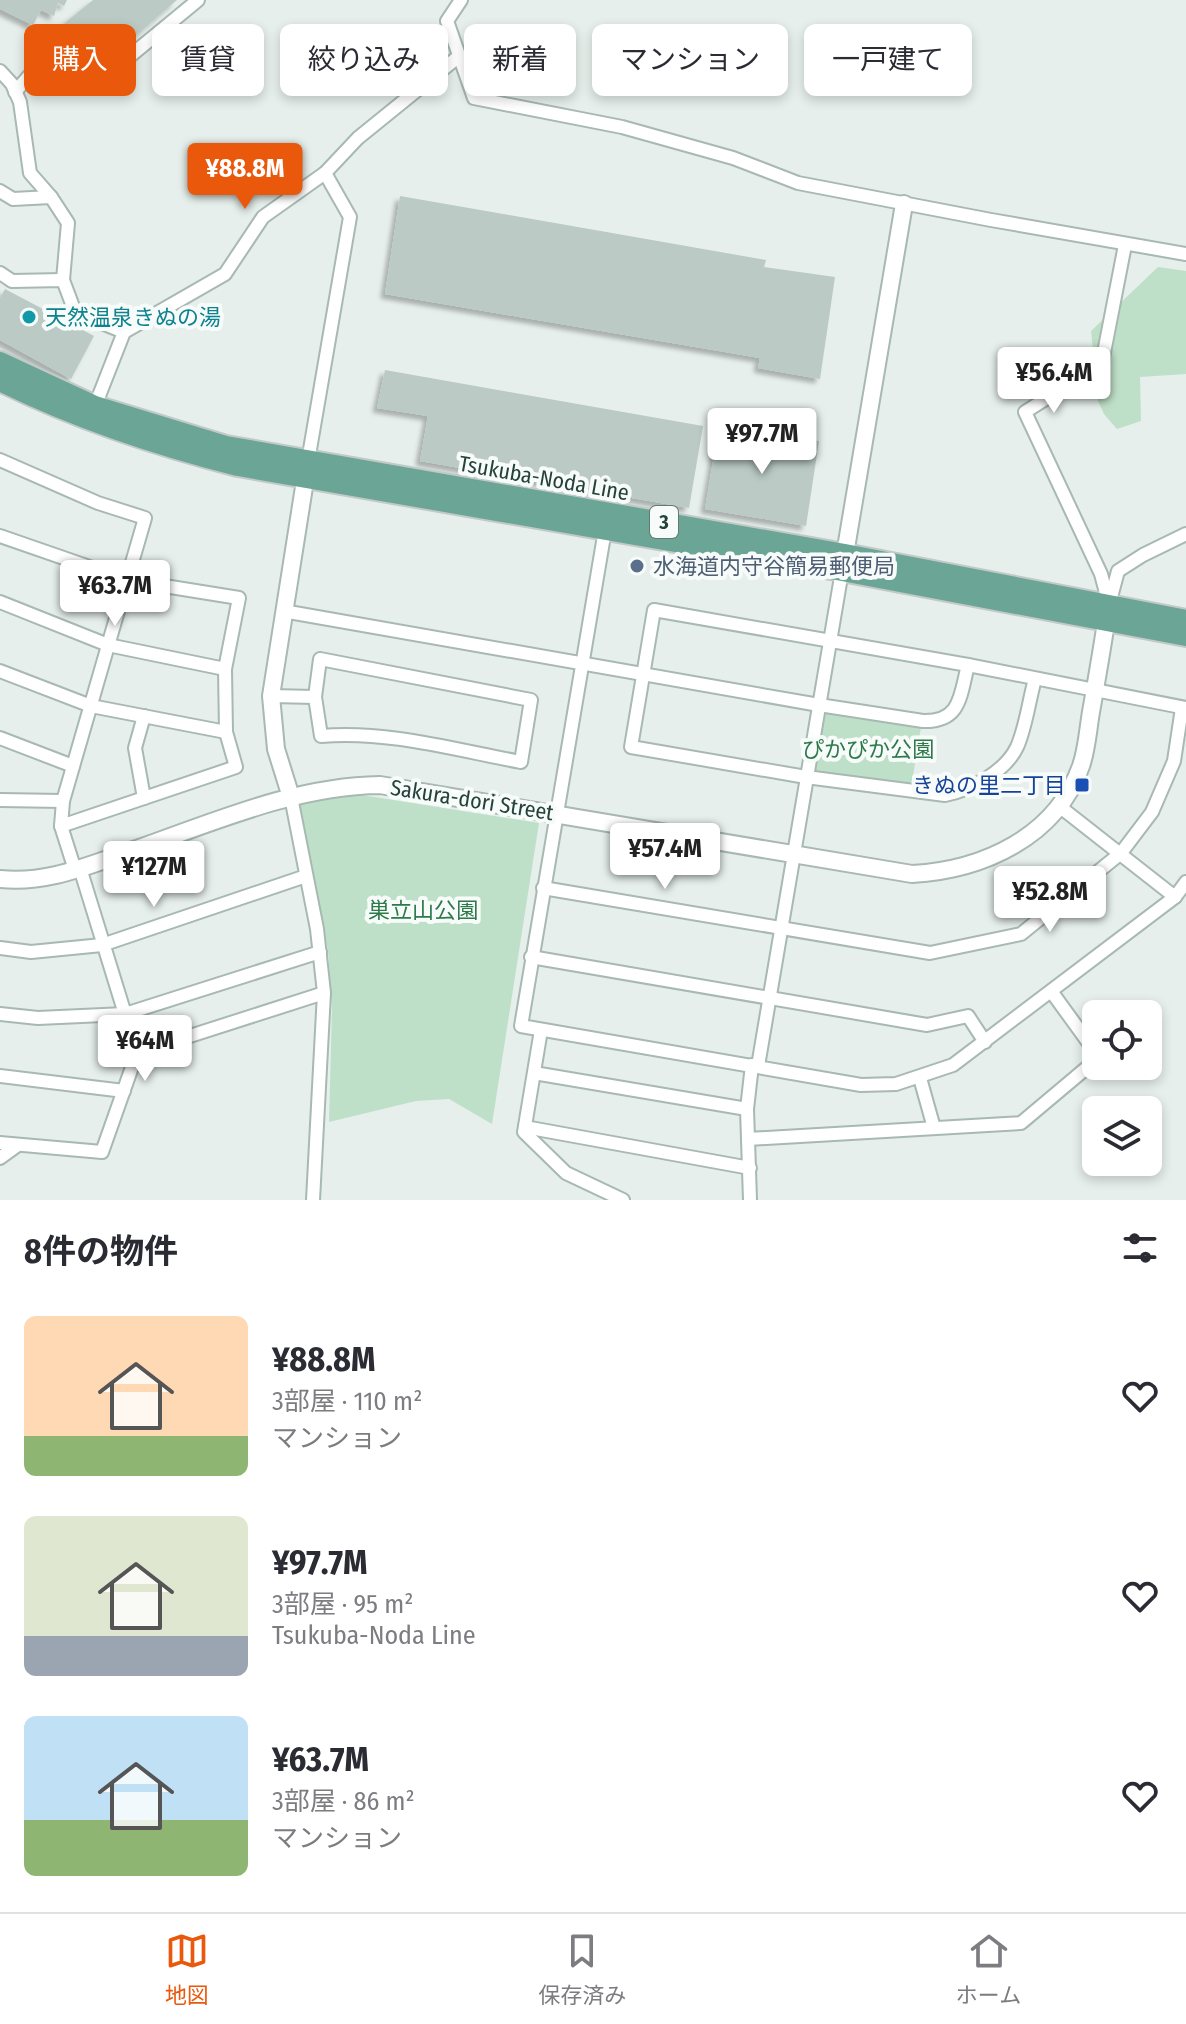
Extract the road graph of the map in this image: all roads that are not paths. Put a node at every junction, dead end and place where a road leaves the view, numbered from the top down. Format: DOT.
graph roads {
  1 [pos="198,0"];
  2 [pos="461,0"];
  3 [pos="458,57"];
  4 [pos="0,71"];
  5 [pos="15,92"];
  6 [pos="325,173"];
  7 [pos="0,191"];
  8 [pos="51,197"];
  9 [pos="904,204"];
  10 [pos="1125,245"];
  11 [pos="1186,254"];
  12 [pos="0,273"];
  13 [pos="63,280"];
  14 [pos="124,332"];
  15 [pos="0,362"];
  16 [pos="0,381"];
  17 [pos="95,406"];
  18 [pos="0,460"];
  19 [pos="307,470"];
  20 [pos="605,530"];
  21 [pos="1186,534"];
  22 [pos="0,536"];
  23 [pos="844,562"];
  24 [pos="127,580"];
  25 [pos="0,602"];
  26 [pos="283,611"];
  27 [pos="1108,613"];
  28 [pos="1186,620"];
  29 [pos="1186,636"];
  30 [pos="831,641"];
  31 [pos="108,645"];
  32 [pos="581,664"];
  33 [pos="968,665"];
  34 [pos="225,669"];
  35 [pos="0,671"];
  36 [pos="643,675"];
  37 [pos="1035,679"];
  38 [pos="1095,691"];
  39 [pos="271,696"];
  40 [pos="315,697"];
  41 [pos="819,705"];
  42 [pos="91,706"];
  43 [pos="1184,708"];
  44 [pos="144,716"];
  45 [pos="226,732"];
  46 [pos="0,738"];
  47 [pos="73,766"];
  48 [pos="806,777"];
  49 [pos="291,797"];
  50 [pos="144,798"];
  51 [pos="0,800"];
  52 [pos="63,801"];
  53 [pos="1059,806"];
  54 [pos="556,813"];
  55 [pos="61,826"];
  56 [pos="1121,853"];
  57 [pos="793,854"];
  58 [pos="77,869"];
  59 [pos="306,876"];
  60 [pos="0,879"];
  61 [pos="1186,882"];
  62 [pos="543,888"];
  63 [pos="1175,897"];
  64 [pos="781,929"];
  65 [pos="102,945"];
  66 [pos="0,948"];
  67 [pos="320,952"];
  68 [pos="531,957"];
  69 [pos="1051,991"];
  70 [pos="324,993"];
  71 [pos="770,997"];
  72 [pos="0,1014"];
  73 [pos="125,1014"];
  74 [pos="541,1030"];
  75 [pos="1082,1034"];
  76 [pos="985,1042"];
  77 [pos="137,1053"];
  78 [pos="755,1066"];
  79 [pos="1082,1072"];
  80 [pos="534,1073"];
  81 [pos="0,1076"];
  82 [pos="920,1078"];
  83 [pos="124,1091"];
  84 [pos="747,1109"];
  85 [pos="525,1127"];
  86 [pos="934,1128"];
  87 [pos="748,1139"];
  88 [pos="0,1143"];
  89 [pos="18,1145"];
  90 [pos="0,1158"];
  91 [pos="750,1168"];
  92 [pos="313,1200"];
  93 [pos="623,1200"];
  94 [pos="750,1200"];
  1 -- 5 [label="street"];
  2 -- 3 [label="street"];
  3 -- 6 [label="street"];
  3 -- 9 [label="street"];
  4 -- 5 [label="street"];
  5 -- 8 [label="street"];
  6 -- 14 [label="street"];
  6 -- 19 [label="street"];
  7 -- 8 [label="street"];
  8 -- 13 [label="street"];
  9 -- 10 [label="street"];
  9 -- 23 [label="street"];
  10 -- 11 [label="street"];
  10 -- 27 [label="street"];
  12 -- 13 [label="street"];
  13 -- 14 [label="street"];
  14 -- 17 [label="street"];
  15 -- 17 [label="main road, Tsukuba-Noda Line / 3"];
  16 -- 19 [label="main road, Tsukuba-Noda Line / 3"];
  17 -- 19 [label="main road, Tsukuba-Noda Line / 3"];
  18 -- 24 [label="street"];
  19 -- 20 [label="main road, Tsukuba-Noda Line / 3"];
  19 -- 23 [label="main road, Tsukuba-Noda Line / 3"];
  19 -- 26 [label="street"];
  20 -- 23 [label="main road, Tsukuba-Noda Line / 3"];
  20 -- 32 [label="street"];
  21 -- 27 [label="street"];
  22 -- 24 [label="street"];
  23 -- 27 [label="main road, Tsukuba-Noda Line / 3"];
  23 -- 30 [label="street"];
  24 -- 31 [label="street"];
  24 -- 34 [label="street"];
  25 -- 31 [label="street"];
  26 -- 32 [label="street"];
  26 -- 39 [label="street"];
  27 -- 28 [label="main road, Tsukuba-Noda Line / 3"];
  27 -- 29 [label="main road, 3"];
  27 -- 38 [label="street, Sakura-dori Street"];
  30 -- 33 [label="street"];
  30 -- 36 [label="street"];
  30 -- 41 [label="street"];
  31 -- 34 [label="street"];
  31 -- 42 [label="street"];
  32 -- 36 [label="street"];
  32 -- 54 [label="street"];
  33 -- 37 [label="street"];
  33 -- 41 [label="street"];
  34 -- 45 [label="street"];
  35 -- 42 [label="street"];
  36 -- 41 [label="street"];
  36 -- 48 [label="street"];
  37 -- 38 [label="street"];
  37 -- 48 [label="street"];
  38 -- 43 [label="street"];
  38 -- 53 [label="street, Sakura-dori Street"];
  39 -- 40 [label="street"];
  39 -- 49 [label="street"];
  40 -- 40 [label="street"];
  41 -- 48 [label="street"];
  42 -- 44 [label="street"];
  42 -- 47 [label="street"];
  43 -- 56 [label="street"];
  44 -- 45 [label="street"];
  44 -- 50 [label="street"];
  45 -- 50 [label="street"];
  46 -- 47 [label="street"];
  47 -- 52 [label="street"];
  48 -- 57 [label="street"];
  49 -- 54 [label="street, Sakura-dori Street"];
  49 -- 58 [label="street, Sakura-dori Street"];
  49 -- 59 [label="street"];
  50 -- 55 [label="street"];
  51 -- 52 [label="street"];
  52 -- 55 [label="street"];
  53 -- 56 [label="street"];
  53 -- 57 [label="street, Sakura-dori Street"];
  54 -- 57 [label="street, Sakura-dori Street"];
  54 -- 62 [label="street"];
  55 -- 58 [label="street"];
  56 -- 63 [label="street"];
  56 -- 64 [label="street"];
  57 -- 64 [label="street"];
  58 -- 60 [label="street, Sakura-dori Street"];
  58 -- 65 [label="street"];
  59 -- 65 [label="street"];
  59 -- 67 [label="street"];
  61 -- 63 [label="street"];
  62 -- 64 [label="street"];
  62 -- 68 [label="street"];
  63 -- 69 [label="street"];
  64 -- 71 [label="street"];
  65 -- 66 [label="street"];
  65 -- 73 [label="street"];
  67 -- 70 [label="street"];
  67 -- 73 [label="street"];
  68 -- 71 [label="street"];
  68 -- 74 [label="street"];
  69 -- 75 [label="street"];
  69 -- 76 [label="street"];
  70 -- 77 [label="street"];
  70 -- 92 [label="street"];
  71 -- 76 [label="street"];
  71 -- 78 [label="street"];
  72 -- 73 [label="street"];
  73 -- 77 [label="street"];
  74 -- 78 [label="street"];
  74 -- 80 [label="street"];
  76 -- 82 [label="street"];
  77 -- 83 [label="street"];
  78 -- 82 [label="street"];
  78 -- 84 [label="street"];
  79 -- 86 [label="street"];
  80 -- 84 [label="street"];
  80 -- 85 [label="street"];
  81 -- 83 [label="street"];
  82 -- 86 [label="street"];
  83 -- 89 [label="street"];
  84 -- 87 [label="street"];
  85 -- 91 [label="street"];
  85 -- 93 [label="street"];
  86 -- 87 [label="street"];
  87 -- 91 [label="street"];
  88 -- 89 [label="street"];
  89 -- 90 [label="street"];
  91 -- 94 [label="street"];
}
